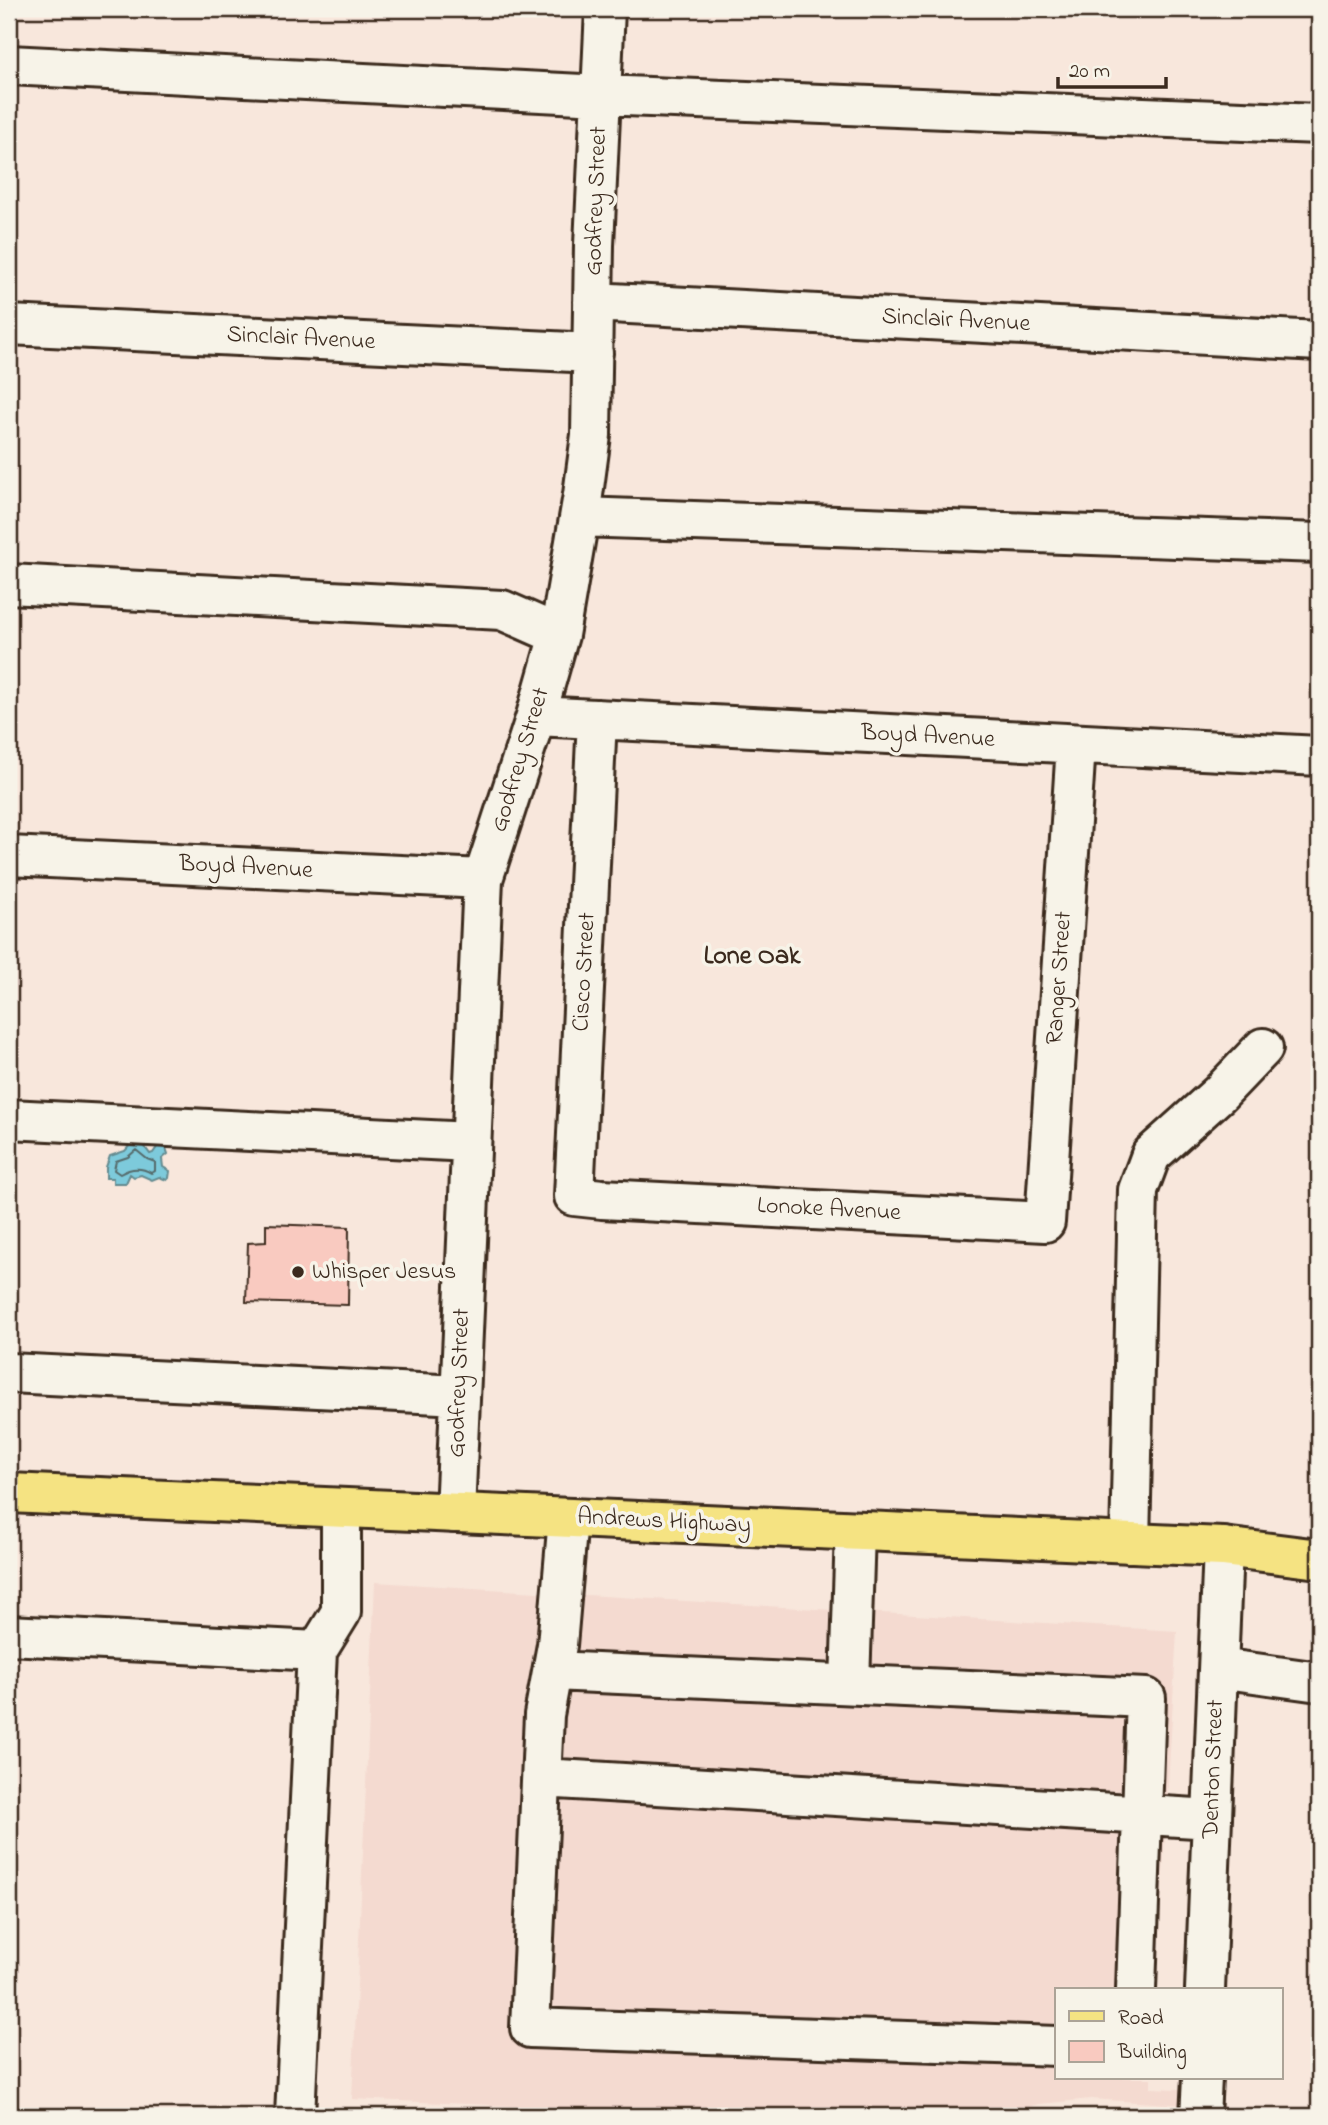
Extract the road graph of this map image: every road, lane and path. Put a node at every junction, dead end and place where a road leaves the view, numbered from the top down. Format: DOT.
graph roads {
  1 [pos="605,9"];
  2 [pos="9,65"];
  3 [pos="601,95"];
  4 [pos="1319,124"];
  5 [pos="593,302"];
  6 [pos="9,325"];
  7 [pos="1319,341"];
  8 [pos="593,353"];
  9 [pos="580,517"];
  10 [pos="1319,543"];
  11 [pos="9,584"];
  12 [pos="559,635"];
  13 [pos="536,716"];
  14 [pos="597,719"];
  15 [pos="1076,745"];
  16 [pos="1319,756"];
  17 [pos="9,856"];
  18 [pos="483,879"];
  19 [pos="1263,1048"];
  20 [pos="9,1119"];
  21 [pos="470,1142"];
  22 [pos="602,1199"];
  23 [pos="1044,1211"];
  24 [pos="9,1373"];
  25 [pos="460,1395"];
  26 [pos="9,1493"];
  27 [pos="341,1508"];
  28 [pos="455,1513"];
  29 [pos="568,1518"];
  30 [pos="855,1531"];
  31 [pos="1130,1543"];
  32 [pos="1319,1547"];
  33 [pos="1223,1548"];
  34 [pos="1319,1559"];
  35 [pos="9,1635"];
  36 [pos="317,1651"];
  37 [pos="1219,1668"];
  38 [pos="553,1671"];
  39 [pos="1319,1682"];
  40 [pos="850,1684"];
  41 [pos="542,1778"];
  42 [pos="1142,1816"];
  43 [pos="1212,1819"];
  44 [pos="1136,1988"];
  45 [pos="1205,1988"];
  46 [pos="1055,2046"];
  47 [pos="1202,2080"];
  48 [pos="295,2116"];
  49 [pos="1200,2116"];
  1 -- 3 [label="street, Godfrey Street"];
  2 -- 3 [label="street"];
  3 -- 4 [label="street"];
  3 -- 5 [label="street, Godfrey Street"];
  5 -- 7 [label="street, Sinclair Avenue"];
  5 -- 8 [label="street, Godfrey Street"];
  6 -- 8 [label="street, Sinclair Avenue"];
  8 -- 9 [label="street, Godfrey Street"];
  9 -- 10 [label="street"];
  9 -- 12 [label="street, Godfrey Street"];
  11 -- 12 [label="street"];
  12 -- 13 [label="street, Godfrey Street"];
  13 -- 14 [label="street, Boyd Avenue"];
  13 -- 18 [label="street, Godfrey Street"];
  14 -- 15 [label="street, Boyd Avenue"];
  14 -- 22 [label="street, Cisco Street"];
  15 -- 16 [label="street, Boyd Avenue"];
  15 -- 23 [label="street, Ranger Street"];
  17 -- 18 [label="street, Boyd Avenue"];
  18 -- 21 [label="street, Godfrey Street"];
  19 -- 31 [label="street"];
  20 -- 21 [label="street"];
  21 -- 25 [label="street, Godfrey Street"];
  22 -- 23 [label="street, Lonoke Avenue"];
  24 -- 25 [label="street"];
  25 -- 28 [label="street, Godfrey Street"];
  26 -- 27 [label="main road, Andrews Highway"];
  27 -- 28 [label="main road, Andrews Highway"];
  27 -- 36 [label="street"];
  28 -- 29 [label="main road, Andrews Highway"];
  29 -- 30 [label="main road, Andrews Highway"];
  29 -- 38 [label="street"];
  30 -- 31 [label="main road, Andrews Highway"];
  30 -- 40 [label="street"];
  31 -- 33 [label="main road, Andrews Highway"];
  32 -- 33 [label="main road"];
  33 -- 34 [label="main road, Andrews Highway"];
  33 -- 37 [label="street, Denton Street"];
  35 -- 36 [label="street"];
  36 -- 48 [label="street"];
  37 -- 39 [label="street"];
  37 -- 43 [label="street, Denton Street"];
  38 -- 40 [label="street"];
  38 -- 41 [label="street"];
  40 -- 42 [label="street"];
  41 -- 42 [label="street"];
  41 -- 46 [label="street"];
  42 -- 43 [label="street"];
  42 -- 44 [label="street"];
  43 -- 45 [label="street, Denton Street"];
  47 -- 49 [label="street"];
}
